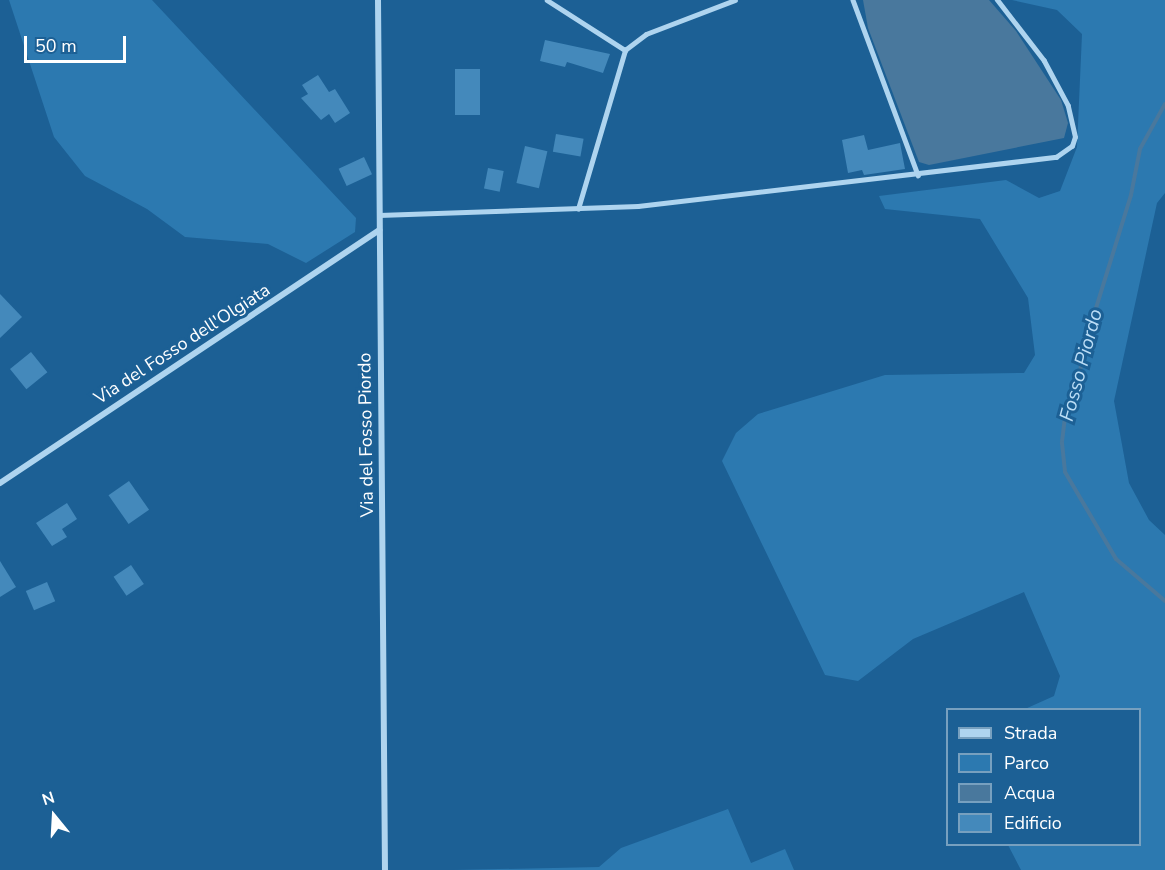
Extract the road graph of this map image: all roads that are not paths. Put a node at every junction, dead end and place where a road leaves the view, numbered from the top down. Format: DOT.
graph roads {
  1 [pos="378,0"];
  2 [pos="547,0"];
  3 [pos="735,0"];
  4 [pos="853,0"];
  5 [pos="997,0"];
  6 [pos="626,50"];
  7 [pos="918,174"];
  8 [pos="578,209"];
  9 [pos="380,215"];
  10 [pos="380,230"];
  11 [pos="0,483"];
  12 [pos="386,870"];
  1 -- 9 [label="street, Via del Fosso Piordo"];
  2 -- 6 [label="lane"];
  3 -- 6 [label="lane"];
  4 -- 7 [label="lane"];
  5 -- 7 [label="lane"];
  6 -- 8 [label="lane"];
  7 -- 8 [label="lane"];
  8 -- 9 [label="lane"];
  9 -- 10 [label="street, Via del Fosso Piordo"];
  10 -- 11 [label="street, Via del Fosso dell'Olgiata"];
  10 -- 12 [label="street, Via del Fosso Piordo"];
}
